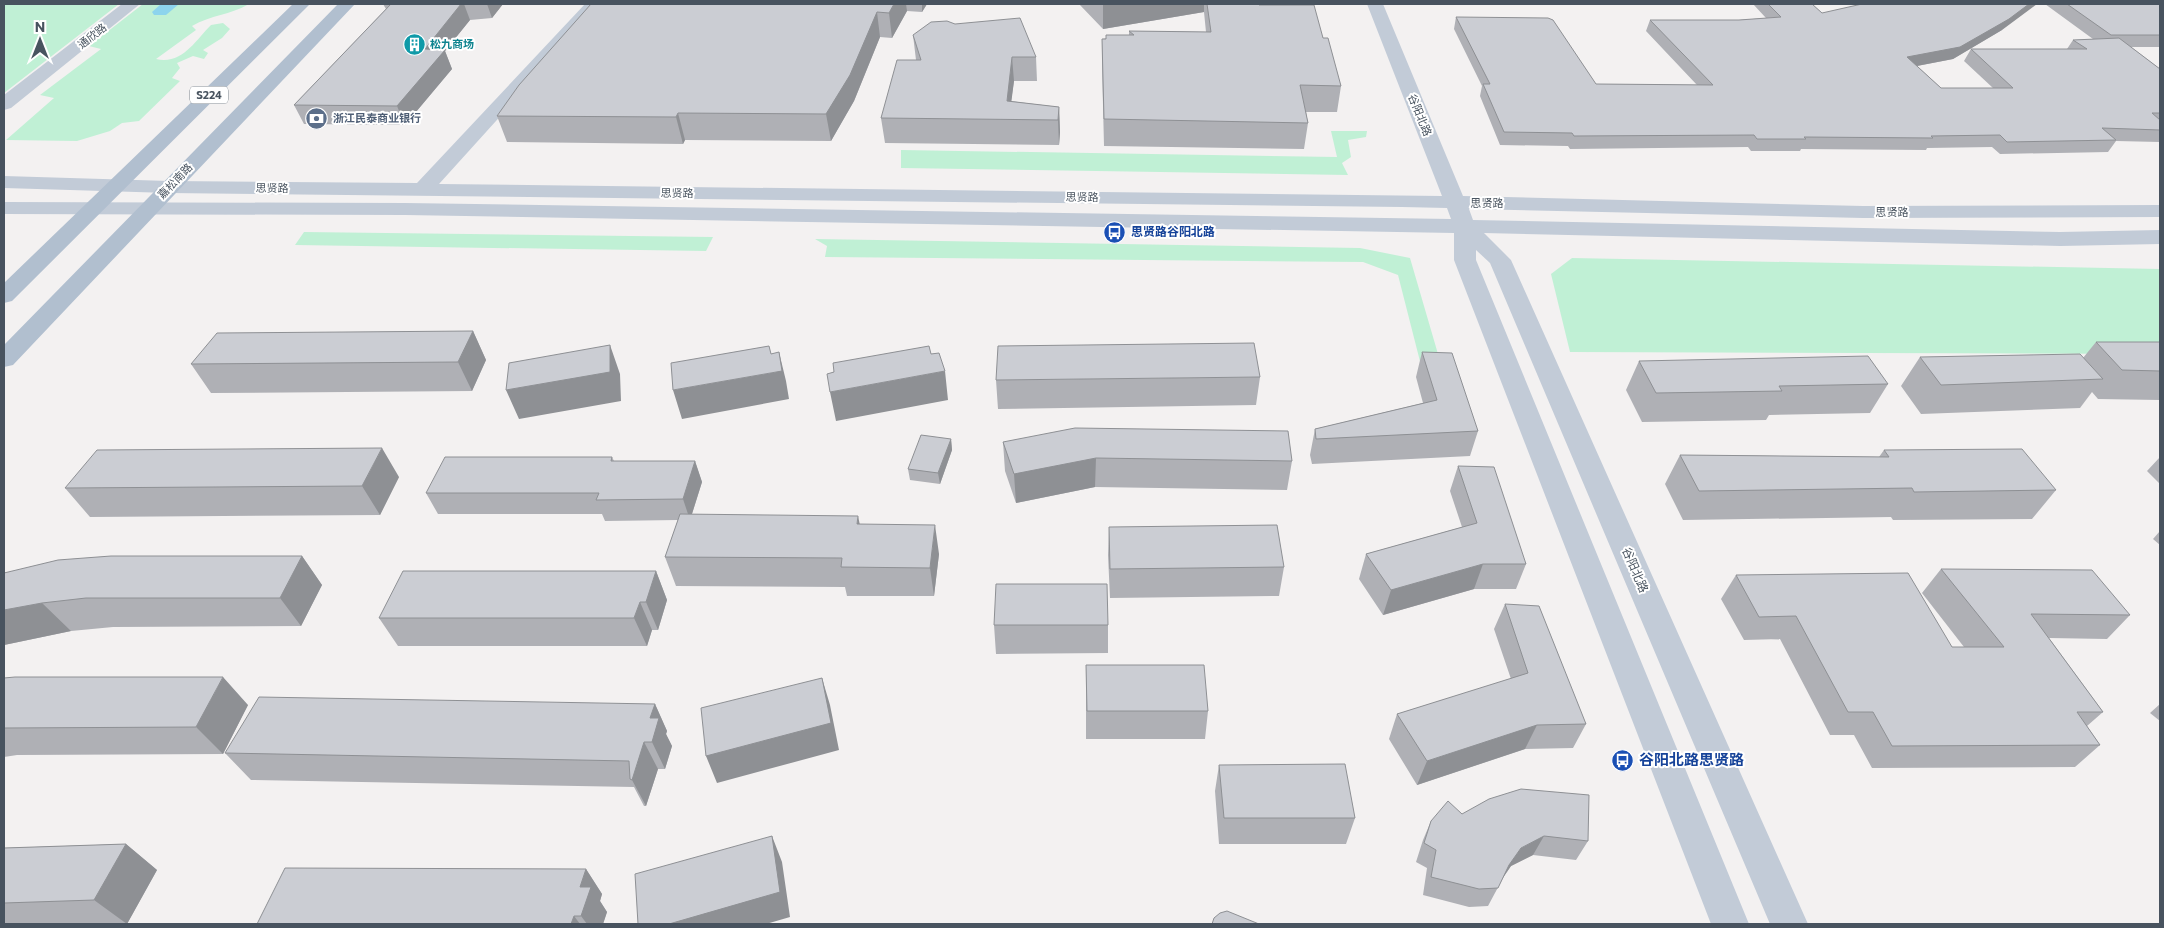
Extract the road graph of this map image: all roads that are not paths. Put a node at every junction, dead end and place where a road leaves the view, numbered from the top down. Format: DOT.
graph roads {
  1 [pos="132,4"];
  2 [pos="302,4"];
  3 [pos="347,4"];
  4 [pos="594,4"];
  5 [pos="1375,4"];
  6 [pos="4,104"];
  7 [pos="4,182"];
  8 [pos="116,186"];
  9 [pos="169,187"];
  10 [pos="423,189"];
  11 [pos="4,208"];
  12 [pos="149,208"];
  13 [pos="92,209"];
  14 [pos="2160,211"];
  15 [pos="1460,215"];
  16 [pos="2160,237"];
  17 [pos="4,296"];
  18 [pos="4,359"];
  19 [pos="1730,924"];
  20 [pos="1788,924"];
  1 -- 6 [label="main road, 通欣路"];
  2 -- 8 [label="main road, S224"];
  3 -- 9 [label="main road, 嘉松南路 / S224"];
  4 -- 10 [label="main road"];
  5 -- 15 [label="main road, 谷阳北路"];
  7 -- 8 [label="main road, 思贤路"];
  8 -- 9 [label="main road, 思贤路"];
  8 -- 13 [label="main road, S224"];
  9 -- 10 [label="main road, 思贤路"];
  9 -- 12 [label="main road, 嘉松南路 / S224"];
  10 -- 15 [label="main road, 思贤路"];
  11 -- 13 [label="main road, 思贤路"];
  12 -- 13 [label="main road, 思贤路"];
  12 -- 15 [label="main road, 思贤路"];
  12 -- 18 [label="main road, 嘉松南路 / S224"];
  13 -- 17 [label="main road, S224"];
  14 -- 15 [label="main road, 思贤路"];
  15 -- 16 [label="main road, 思贤路"];
  15 -- 19 [label="main road, 谷阳北路"];
  15 -- 20 [label="main road, 谷阳北路"];
}
